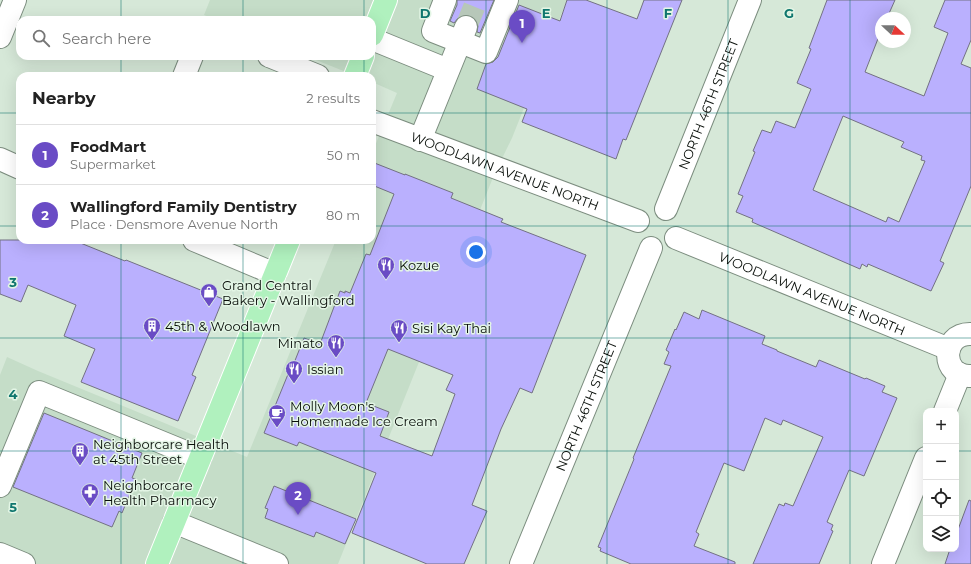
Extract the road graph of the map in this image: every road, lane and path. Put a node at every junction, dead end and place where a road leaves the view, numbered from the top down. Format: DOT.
graph roads {
  1 [pos="15,0"];
  2 [pos="386,0"];
  3 [pos="445,0"];
  4 [pos="507,0"];
  5 [pos="750,0"];
  6 [pos="376,25"];
  7 [pos="463,34"];
  8 [pos="0,37"];
  9 [pos="376,41"];
  10 [pos="190,60"];
  11 [pos="279,60"];
  12 [pos="361,60"];
  13 [pos="448,70"];
  14 [pos="186,72"];
  15 [pos="308,72"];
  16 [pos="357,72"];
  17 [pos="376,123"];
  18 [pos="420,140"];
  19 [pos="0,159"];
  20 [pos="16,166"];
  21 [pos="666,209"];
  22 [pos="638,221"];
  23 [pos="676,238"];
  24 [pos="204,244"];
  25 [pos="286,244"];
  26 [pos="651,248"];
  27 [pos="275,274"];
  28 [pos="971,334"];
  29 [pos="949,349"];
  30 [pos="965,375"];
  31 [pos="947,408"];
  32 [pos="200,458"];
  33 [pos="923,465"];
  34 [pos="0,486"];
  35 [pos="174,522"];
  36 [pos="0,554"];
  37 [pos="24,564"];
  38 [pos="157,564"];
  39 [pos="277,564"];
  40 [pos="521,564"];
  41 [pos="883,564"];
  1 -- 8 [label="street"];
  2 -- 6 [label="main road"];
  3 -- 7 [label="street"];
  4 -- 7 [label="street"];
  5 -- 21 [label="street, NORTH 46TH STREET"];
  7 -- 13 [label="street"];
  9 -- 13 [label="street"];
  10 -- 14 [label="street"];
  11 -- 15 [label="street"];
  12 -- 16 [label="main road"];
  13 -- 18 [label="street"];
  17 -- 18 [label="street, WOODLAWN AVENUE NORTH"];
  18 -- 22 [label="street, WOODLAWN AVENUE NORTH"];
  19 -- 20 [label="street"];
  21 -- 22 [label="street"];
  21 -- 23 [label="street"];
  22 -- 26 [label="street"];
  23 -- 26 [label="street"];
  23 -- 29 [label="street, WOODLAWN AVENUE NORTH"];
  24 -- 27 [label="street"];
  25 -- 27 [label="main road"];
  26 -- 40 [label="street, NORTH 46TH STREET"];
  27 -- 32 [label="main road"];
  28 -- 29 [label="street"];
  29 -- 30 [label="street"];
  30 -- 31 [label="street"];
  32 -- 34 [label="street"];
  32 -- 35 [label="main road"];
  33 -- 41 [label="street"];
  35 -- 38 [label="main road"];
  35 -- 39 [label="street"];
  36 -- 37 [label="street"];
}
